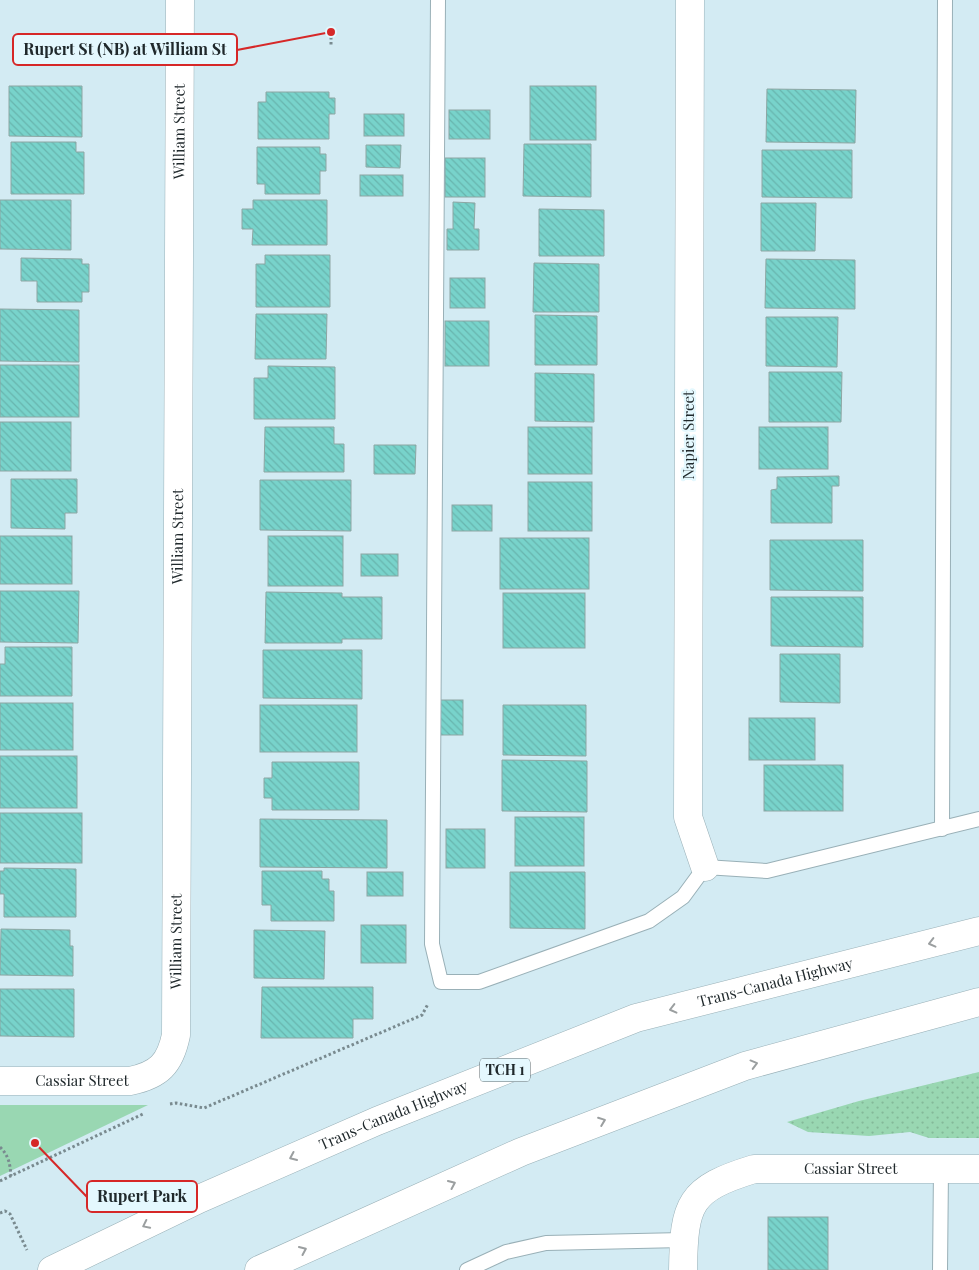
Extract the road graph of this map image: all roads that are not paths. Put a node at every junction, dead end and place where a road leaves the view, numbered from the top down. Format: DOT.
graph roads {
  1 [pos="180,0"];
  2 [pos="438,0"];
  3 [pos="690,0"];
  4 [pos="945,0"];
  5 [pos="979,819"];
  6 [pos="942,829"];
  7 [pos="705,867"];
  8 [pos="979,931"];
  9 [pos="979,1002"];
  10 [pos="979,1009"];
  11 [pos="942,1012"];
  12 [pos="161,1068"];
  13 [pos="0,1081"];
  14 [pos="941,1169"];
  15 [pos="979,1169"];
  16 [pos="683,1240"];
  17 [pos="52,1270"];
  18 [pos="259,1270"];
  19 [pos="467,1270"];
  20 [pos="683,1270"];
  21 [pos="940,1270"];
  1 -- 12 [label="main road, William Street"];
  2 -- 7 [label="lane"];
  3 -- 7 [label="main road, Napier Street"];
  4 -- 6 [label="lane"];
  5 -- 6 [label="lane"];
  6 -- 7 [label="lane"];
  8 -- 17 [label="main road, Trans-Canada Highway / TCH 1, one-way"];
  9 -- 11 [label="main road"];
  10 -- 11 [label="main road"];
  18 -- 11 [label="main road, one-way"];
  12 -- 13 [label="main road, Cassiar Street"];
  14 -- 15 [label="main road, Cassiar Street"];
  14 -- 16 [label="main road, Cassiar Street"];
  14 -- 21 [label="lane"];
  16 -- 19 [label="lane"];
  16 -- 20 [label="main road"];
}
